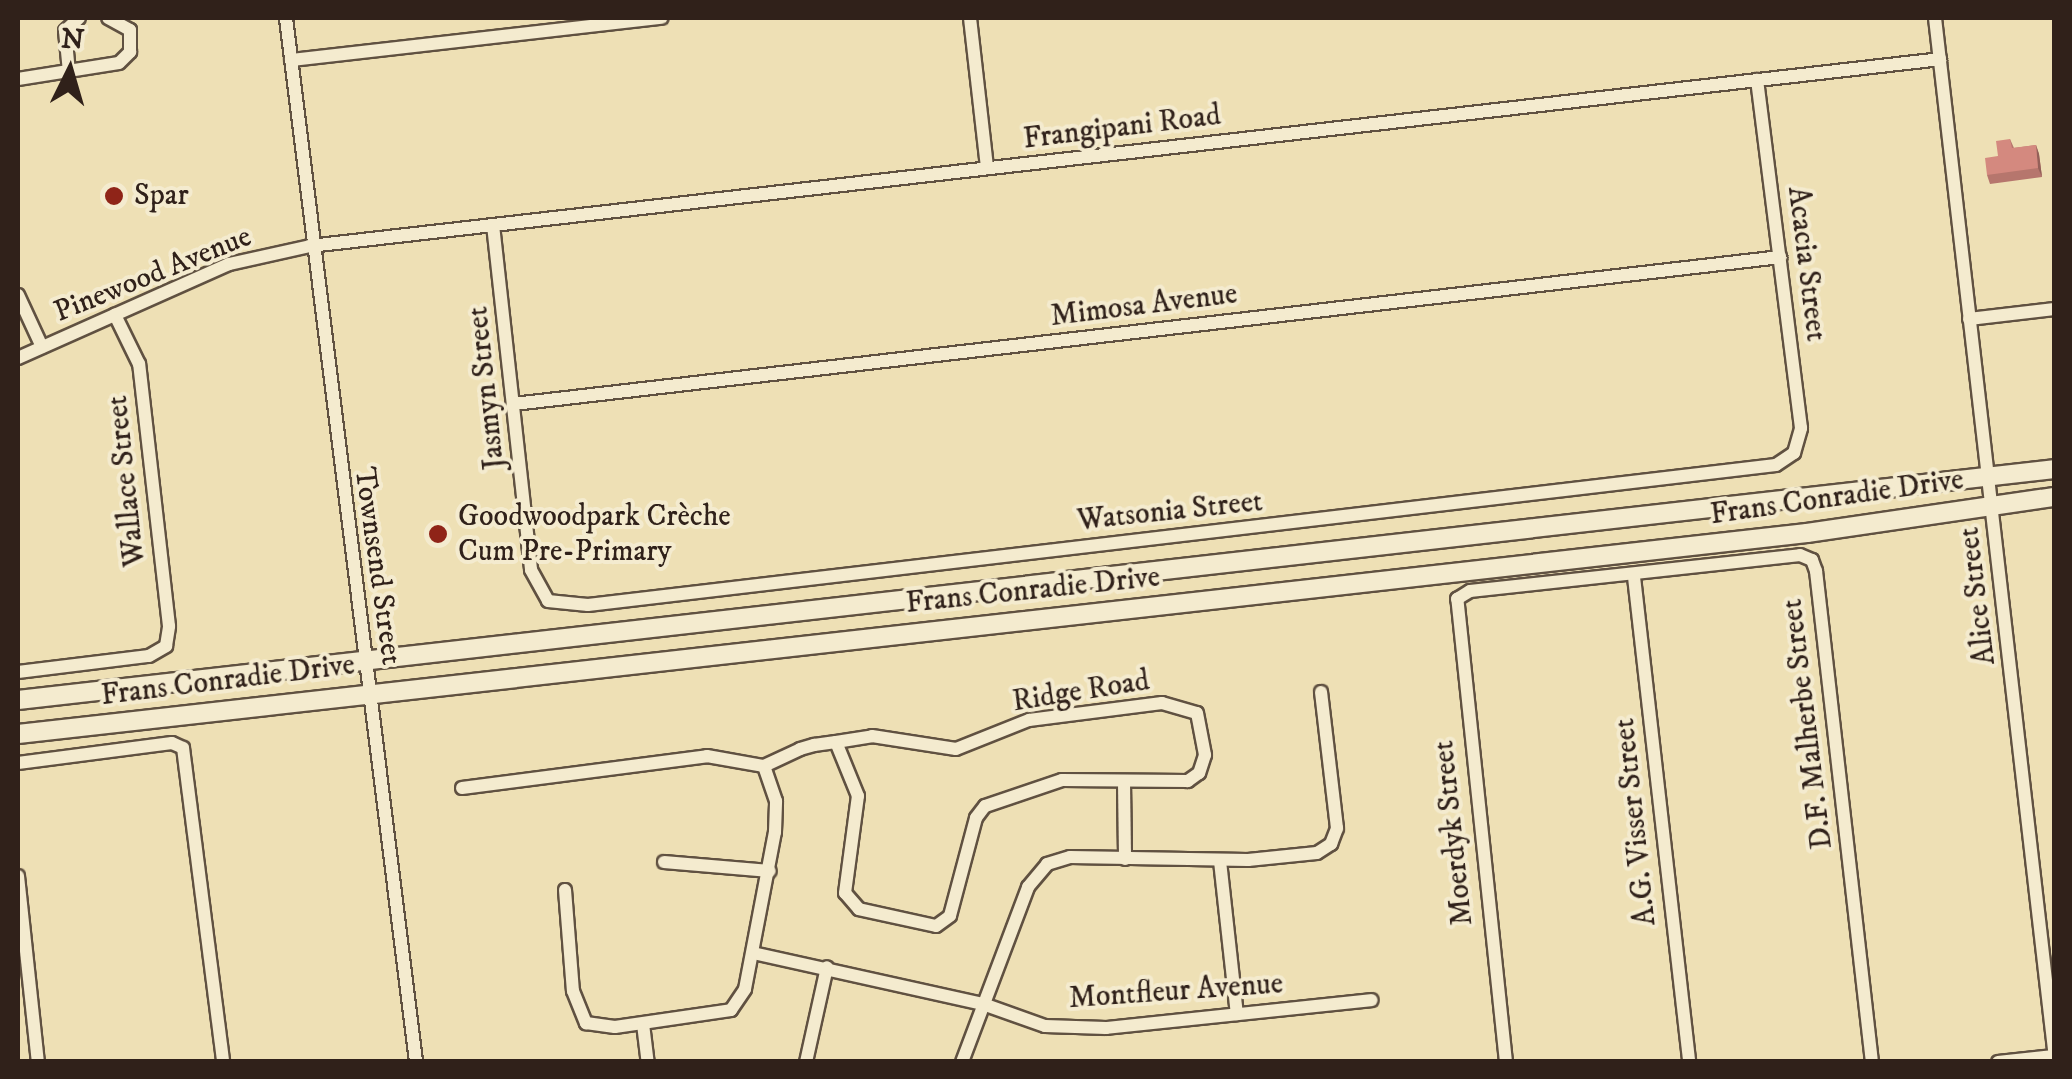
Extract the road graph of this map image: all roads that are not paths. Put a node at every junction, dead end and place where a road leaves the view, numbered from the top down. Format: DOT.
graph roads {
  1 [pos="78,18"];
  2 [pos="108,18"];
  3 [pos="286,18"];
  4 [pos="662,18"];
  5 [pos="970,18"];
  6 [pos="1935,18"];
  7 [pos="1940,59"];
  8 [pos="291,60"];
  9 [pos="68,72"];
  10 [pos="18,78"];
  11 [pos="1757,80"];
  12 [pos="987,168"];
  13 [pos="494,225"];
  14 [pos="310,246"];
  15 [pos="1780,257"];
  16 [pos="18,295"];
  17 [pos="2054,309"];
  18 [pos="115,315"];
  19 [pos="1969,319"];
  20 [pos="42,347"];
  21 [pos="18,358"];
  22 [pos="514,404"];
  23 [pos="1794,453"];
  24 [pos="2054,469"];
  25 [pos="1988,476"];
  26 [pos="2054,496"];
  27 [pos="1992,505"];
  28 [pos="1634,577"];
  29 [pos="1458,599"];
  30 [pos="548,601"];
  31 [pos="363,662"];
  32 [pos="18,672"];
  33 [pos="369,692"];
  34 [pos="1321,692"];
  35 [pos="18,700"];
  36 [pos="18,734"];
  37 [pos="836,742"];
  38 [pos="18,763"];
  39 [pos="764,766"];
  40 [pos="1124,783"];
  41 [pos="462,788"];
  42 [pos="1125,859"];
  43 [pos="1220,860"];
  44 [pos="664,862"];
  45 [pos="770,870"];
  46 [pos="18,876"];
  47 [pos="566,890"];
  48 [pos="754,953"];
  49 [pos="828,967"];
  50 [pos="1372,1000"];
  51 [pos="983,1004"];
  52 [pos="1237,1014"];
  53 [pos="644,1024"];
  54 [pos="2054,1053"];
  55 [pos="38,1062"];
  56 [pos="223,1062"];
  57 [pos="416,1062"];
  58 [pos="648,1062"];
  59 [pos="806,1062"];
  60 [pos="962,1062"];
  61 [pos="1506,1062"];
  62 [pos="1689,1062"];
  63 [pos="1872,1062"];
  64 [pos="1998,1062"];
  1 -- 9 [label="street"];
  2 -- 9 [label="street"];
  3 -- 8 [label="street, Townsend Street"];
  4 -- 8 [label="street"];
  5 -- 12 [label="street"];
  6 -- 7 [label="street, Alice Street"];
  7 -- 11 [label="street, Frangipani Road"];
  7 -- 19 [label="street, Alice Street"];
  8 -- 14 [label="street, Townsend Street"];
  9 -- 10 [label="street"];
  11 -- 12 [label="street, Frangipani Road"];
  11 -- 15 [label="street, Acacia Street"];
  12 -- 13 [label="street, Frangipani Road"];
  13 -- 14 [label="street, Frangipani Road"];
  13 -- 22 [label="street, Jasmyn Street"];
  14 -- 18 [label="street, Pinewood Avenue"];
  14 -- 31 [label="street, Townsend Street"];
  15 -- 22 [label="street, Mimosa Avenue"];
  15 -- 23 [label="street, Acacia Street"];
  16 -- 20 [label="street"];
  17 -- 19 [label="street"];
  18 -- 20 [label="street, Pinewood Avenue"];
  18 -- 32 [label="street, Wallace Street"];
  19 -- 25 [label="street, Alice Street"];
  20 -- 21 [label="street, Pinewood Avenue"];
  22 -- 30 [label="street, Jasmyn Street"];
  23 -- 30 [label="street, Watsonia Street"];
  24 -- 25 [label="main road, Frans Conradie Drive"];
  25 -- 27 [label="street, Alice Street"];
  25 -- 31 [label="main road, Frans Conradie Drive"];
  26 -- 27 [label="main road, Frans Conradie Drive"];
  27 -- 33 [label="main road, Frans Conradie Drive"];
  27 -- 54 [label="street, Alice Street"];
  28 -- 29 [label="street, D.F. Malherbe Street"];
  28 -- 62 [label="street, A.G. Visser Street"];
  28 -- 63 [label="street, D.F. Malherbe Street"];
  29 -- 61 [label="street, Moerdyk Street"];
  31 -- 33 [label="street, Townsend Street"];
  31 -- 35 [label="main road, Frans Conradie Drive"];
  33 -- 36 [label="main road, Frans Conradie Drive"];
  33 -- 57 [label="street, Townsend Street"];
  34 -- 43 [label="street"];
  37 -- 39 [label="street, Ridge Road"];
  37 -- 40 [label="street, Ridge Road"];
  37 -- 40 [label="street, Ridge Road"];
  38 -- 56 [label="street"];
  39 -- 41 [label="street, Ridge Road"];
  39 -- 45 [label="street"];
  40 -- 42 [label="street"];
  42 -- 43 [label="street"];
  42 -- 51 [label="street"];
  43 -- 52 [label="street"];
  44 -- 45 [label="street"];
  45 -- 48 [label="street"];
  46 -- 55 [label="street"];
  47 -- 53 [label="street"];
  48 -- 49 [label="street, Montfleur Avenue"];
  48 -- 53 [label="street"];
  49 -- 51 [label="street, Montfleur Avenue"];
  49 -- 59 [label="street"];
  50 -- 52 [label="street, Montfleur Avenue"];
  51 -- 52 [label="street, Montfleur Avenue"];
  51 -- 60 [label="street"];
  53 -- 58 [label="street"];
  54 -- 64 [label="street"];
}
